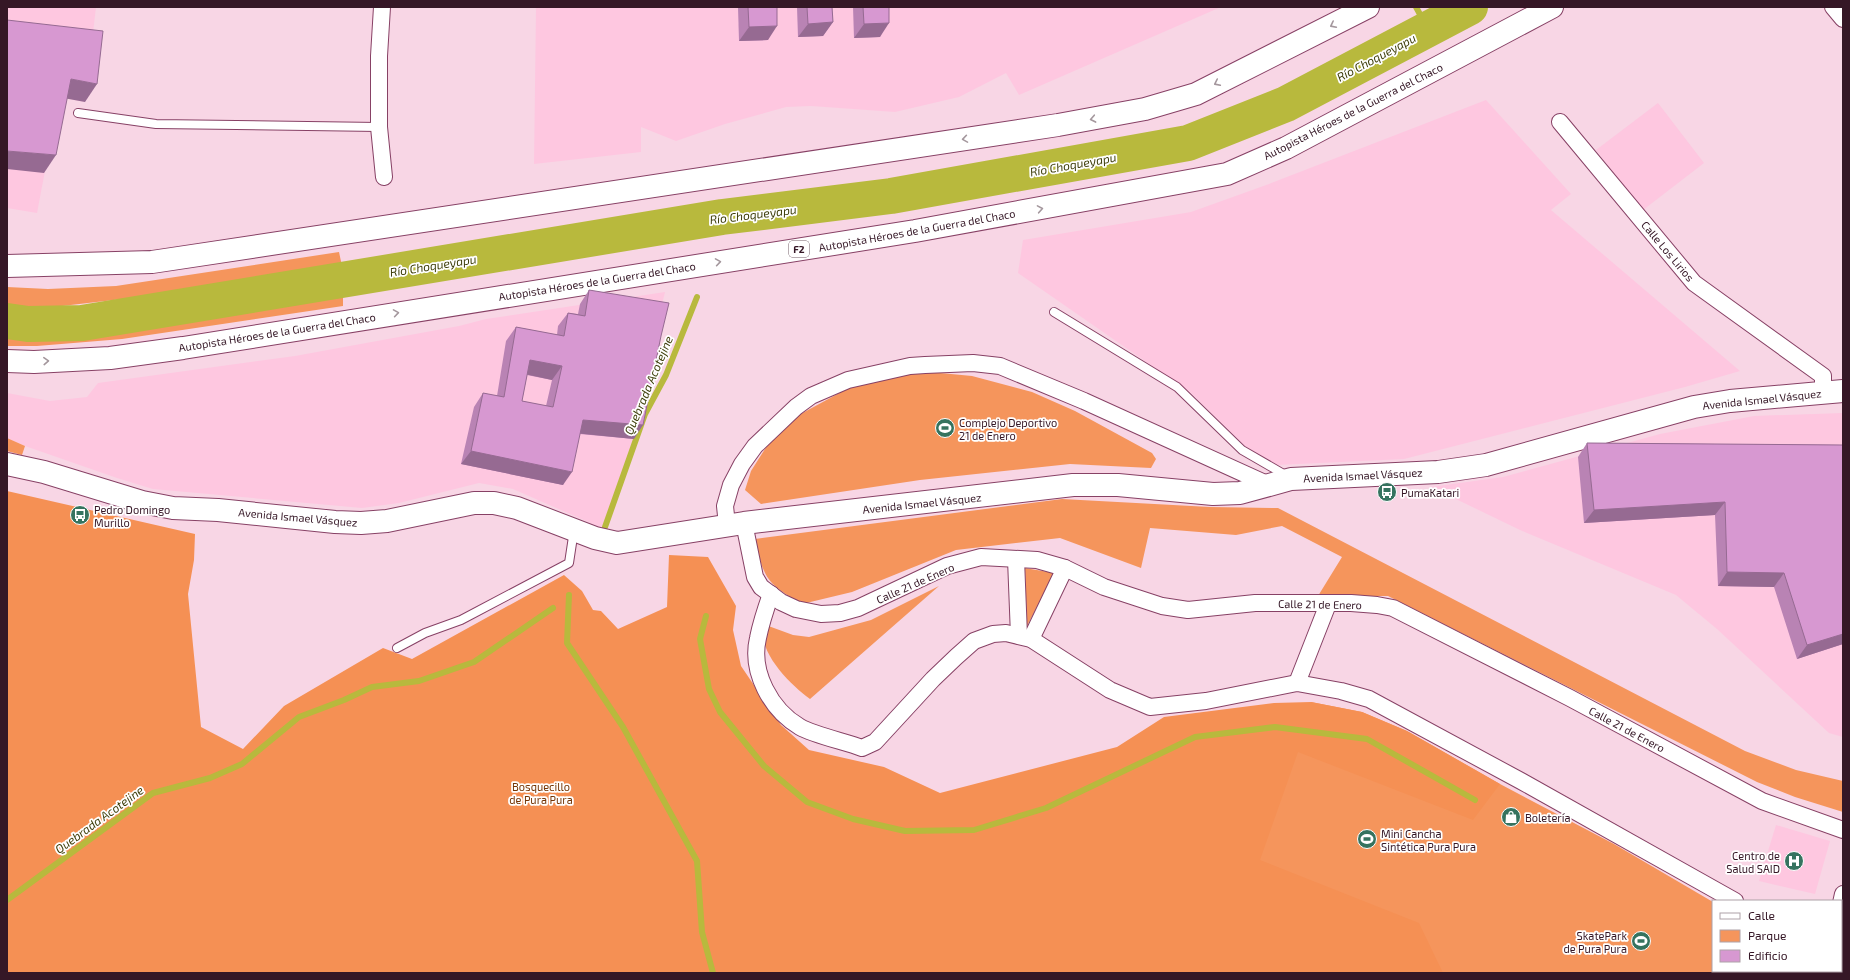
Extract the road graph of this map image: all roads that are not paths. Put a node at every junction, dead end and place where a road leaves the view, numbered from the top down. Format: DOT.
graph roads {
  1 [pos="382,7"];
  2 [pos="1368,7"];
  3 [pos="1552,7"];
  4 [pos="1833,7"];
  5 [pos="1843,19"];
  6 [pos="78,113"];
  7 [pos="1560,122"];
  8 [pos="379,127"];
  9 [pos="384,178"];
  10 [pos="7,266"];
  11 [pos="1054,312"];
  12 [pos="7,361"];
  13 [pos="1833,392"];
  14 [pos="7,464"];
  15 [pos="1291,479"];
  16 [pos="1269,485"];
  17 [pos="735,524"];
  18 [pos="574,529"];
  19 [pos="1016,559"];
  20 [pos="1064,568"];
  21 [pos="770,594"];
  22 [pos="1328,604"];
  23 [pos="1025,637"];
  24 [pos="397,648"];
  25 [pos="1297,683"];
  26 [pos="1843,830"];
  27 [pos="1733,900"];
  1 -- 8 [label="street"];
  2 -- 10 [label="main road, one-way"];
  12 -- 3 [label="main road, Autopista Héroes de la Guerra del Chaco / F2, one-way"];
  4 -- 5 [label="street"];
  6 -- 8 [label="lane"];
  7 -- 13 [label="street, Calle Los Lirios"];
  8 -- 9 [label="street"];
  11 -- 15 [label="lane"];
  13 -- 15 [label="main road, Avenida Ismael Vásquez"];
  14 -- 18 [label="main road, Avenida Ismael Vásquez"];
  15 -- 16 [label="main road, Avenida Ismael Vásquez"];
  16 -- 17 [label="main road, Avenida Ismael Vásquez"];
  16 -- 17 [label="street, Calle 21 de Enero"];
  17 -- 18 [label="main road, Avenida Ismael Vásquez"];
  17 -- 21 [label="street, Calle 21 de Enero"];
  18 -- 24 [label="lane"];
  19 -- 20 [label="street, Calle 21 de Enero"];
  19 -- 21 [label="street, Calle 21 de Enero"];
  19 -- 23 [label="street"];
  20 -- 22 [label="street, Calle 21 de Enero"];
  20 -- 23 [label="street"];
  21 -- 23 [label="street"];
  22 -- 25 [label="street"];
  22 -- 26 [label="street, Calle 21 de Enero"];
  23 -- 25 [label="street"];
  25 -- 27 [label="street"];
}
